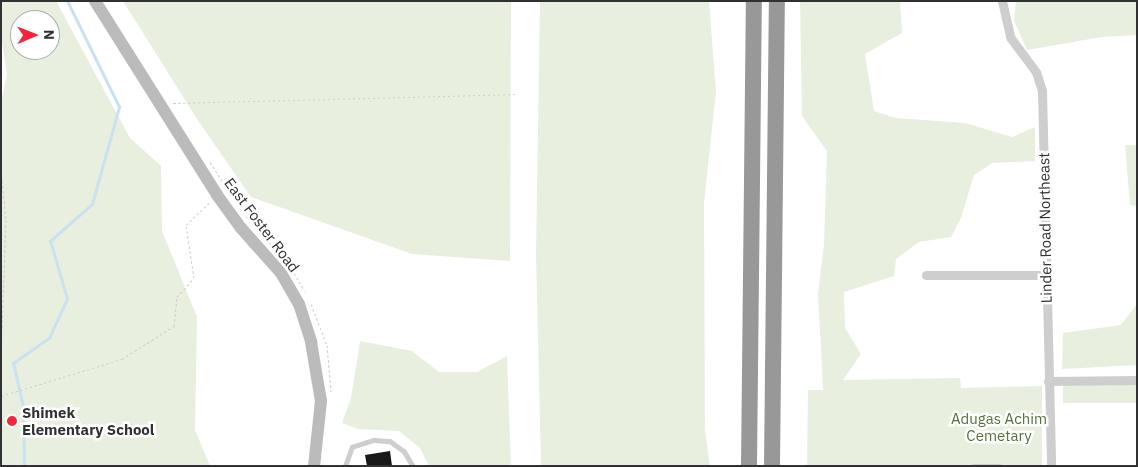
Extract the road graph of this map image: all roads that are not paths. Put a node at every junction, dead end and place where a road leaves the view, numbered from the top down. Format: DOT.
graph roads {
  1 [pos="95,1"];
  2 [pos="753,1"];
  3 [pos="777,1"];
  4 [pos="1002,1"];
  5 [pos="926,275"];
  6 [pos="1046,275"];
  7 [pos="1137,380"];
  8 [pos="1048,381"];
  9 [pos="314,466"];
  10 [pos="345,466"];
  11 [pos="413,466"];
  12 [pos="749,466"];
  13 [pos="772,466"];
  14 [pos="973,466"];
  15 [pos="1000,466"];
  16 [pos="1051,466"];
  1 -- 9 [label="street, East Foster Road"];
  2 -- 12 [label="highway"];
  3 -- 13 [label="highway"];
  4 -- 6 [label="street, Linder Road Northeast"];
  5 -- 6 [label="street"];
  6 -- 8 [label="street, Linder Road Northeast"];
  7 -- 8 [label="street"];
  8 -- 16 [label="street, Linder Road Northeast"];
  10 -- 11 [label="lane"];
  14 -- 15 [label="lane"];
}
